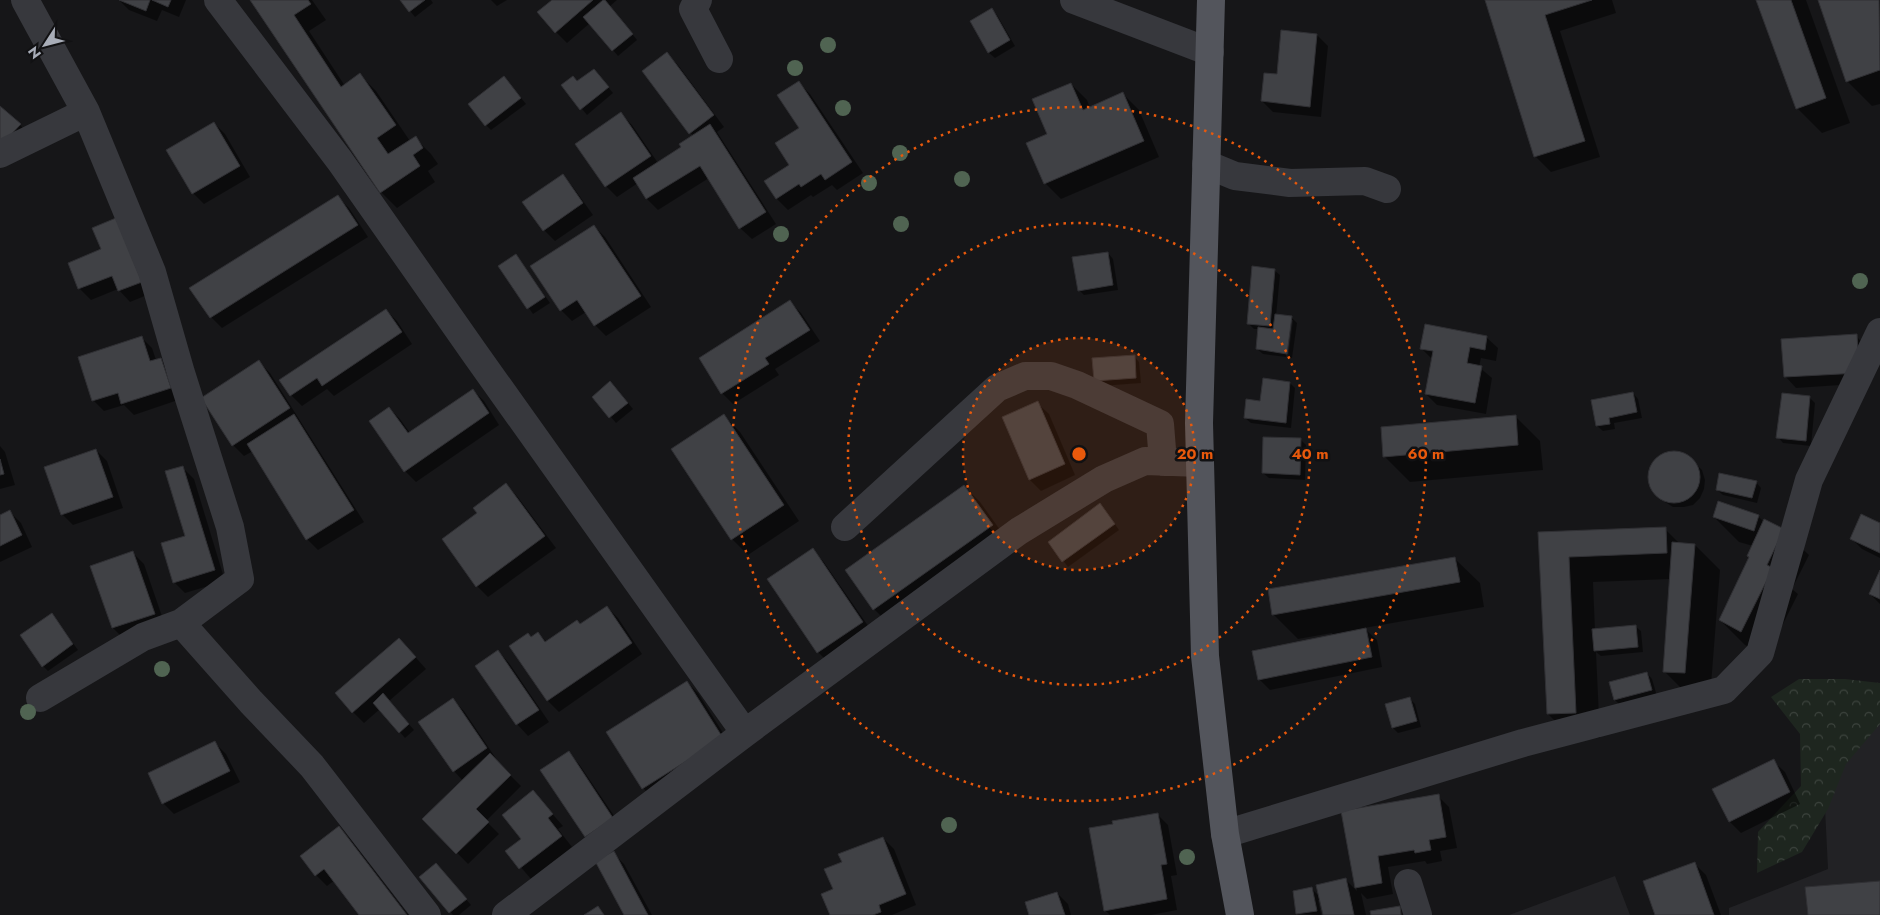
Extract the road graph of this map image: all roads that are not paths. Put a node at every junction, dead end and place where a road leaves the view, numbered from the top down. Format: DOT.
graph roads {
  1 [pos="25,0"];
  2 [pos="218,0"];
  3 [pos="698,0"];
  4 [pos="1074,0"];
  5 [pos="1211,0"];
  6 [pos="1210,52"];
  7 [pos="719,59"];
  8 [pos="82,105"];
  9 [pos="0,154"];
  10 [pos="1206,164"];
  11 [pos="1387,189"];
  12 [pos="1880,332"];
  13 [pos="1164,462"];
  14 [pos="1200,464"];
  15 [pos="845,527"];
  16 [pos="180,623"];
  17 [pos="40,698"];
  18 [pos="745,733"];
  19 [pos="1225,834"];
  20 [pos="1408,883"];
  21 [pos="427,915"];
  22 [pos="506,915"];
  23 [pos="1240,915"];
  24 [pos="1418,915"];
  1 -- 8 [label="street"];
  2 -- 18 [label="street"];
  3 -- 7 [label="street"];
  4 -- 6 [label="street"];
  5 -- 6 [label="main road"];
  6 -- 10 [label="main road"];
  8 -- 9 [label="street"];
  8 -- 16 [label="street"];
  10 -- 11 [label="street"];
  10 -- 14 [label="main road"];
  12 -- 19 [label="street"];
  13 -- 14 [label="street"];
  13 -- 15 [label="street"];
  13 -- 18 [label="street"];
  14 -- 19 [label="main road"];
  16 -- 17 [label="street"];
  16 -- 21 [label="street"];
  18 -- 22 [label="street"];
  19 -- 23 [label="main road"];
  20 -- 24 [label="street"];
}
